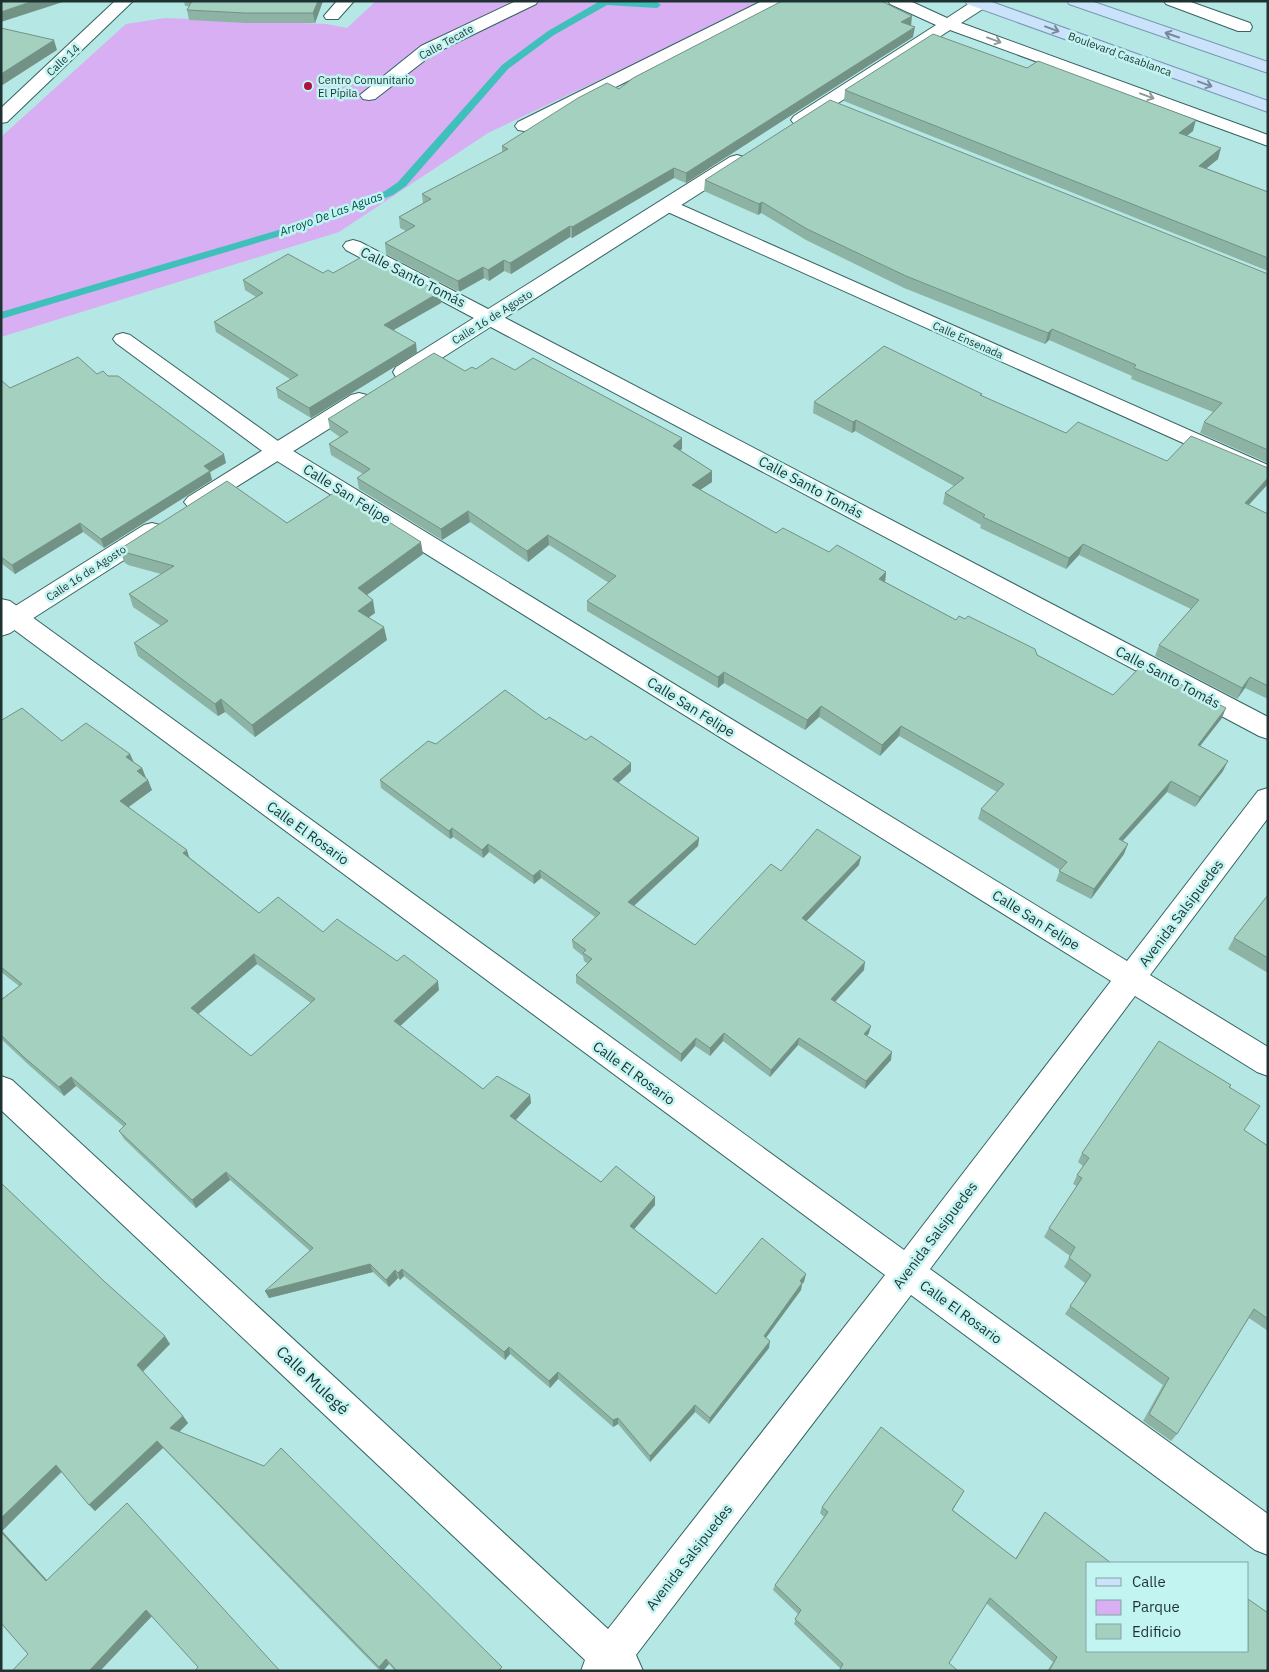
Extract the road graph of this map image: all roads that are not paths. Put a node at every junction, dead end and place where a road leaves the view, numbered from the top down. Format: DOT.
graph roads {
  1 [pos="125,1"];
  2 [pos="346,1"];
  3 [pos="530,1"];
  4 [pos="775,1"];
  5 [pos="896,1"];
  6 [pos="1075,1"];
  7 [pos="1172,1"];
  8 [pos="976,3"];
  9 [pos="332,16"];
  10 [pos="948,24"];
  11 [pos="1244,27"];
  12 [pos="1268,68"];
  13 [pos="369,94"];
  14 [pos="1268,106"];
  15 [pos="1,118"];
  16 [pos="524,126"];
  17 [pos="780,133"];
  18 [pos="1268,141"];
  19 [pos="756,148"];
  20 [pos="668,205"];
  21 [pos="353,246"];
  22 [pos="492,318"];
  23 [pos="123,339"];
  24 [pos="277,451"];
  25 [pos="1268,474"];
  26 [pos="6,617"];
  27 [pos="1268,730"];
  28 [pos="1268,798"];
  29 [pos="1131,979"];
  30 [pos="1268,1063"];
  31 [pos="1,1090"];
  32 [pos="907,1273"];
  33 [pos="1268,1537"];
  34 [pos="612,1666"];
  1 -- 15 [label="street, Calle 14"];
  2 -- 9 [label="street"];
  3 -- 13 [label="street, Calle Tecate"];
  4 -- 16 [label="street"];
  5 -- 10 [label="street"];
  12 -- 6 [label="main road, one-way"];
  7 -- 11 [label="street"];
  8 -- 10 [label="street"];
  8 -- 14 [label="main road, Boulevard Casablanca, one-way"];
  10 -- 17 [label="street"];
  10 -- 18 [label="street, one-way"];
  19 -- 20 [label="street, Calle 16 de Agosto"];
  20 -- 22 [label="street, Calle 16 de Agosto"];
  20 -- 25 [label="street, Calle Ensenada"];
  21 -- 22 [label="street, Calle Santo Tomás"];
  22 -- 24 [label="street, Calle 16 de Agosto"];
  22 -- 27 [label="street, Calle Santo Tomás"];
  23 -- 24 [label="street, Calle San Felipe"];
  24 -- 26 [label="street, Calle 16 de Agosto"];
  24 -- 29 [label="street, Calle San Felipe"];
  26 -- 32 [label="street, Calle El Rosario"];
  28 -- 29 [label="street, Avenida Salsipuedes"];
  29 -- 30 [label="street, Calle San Felipe"];
  29 -- 32 [label="street, Avenida Salsipuedes"];
  31 -- 34 [label="street, Calle Mulegé"];
  32 -- 33 [label="street, Calle El Rosario"];
  32 -- 34 [label="street, Avenida Salsipuedes"];
}
